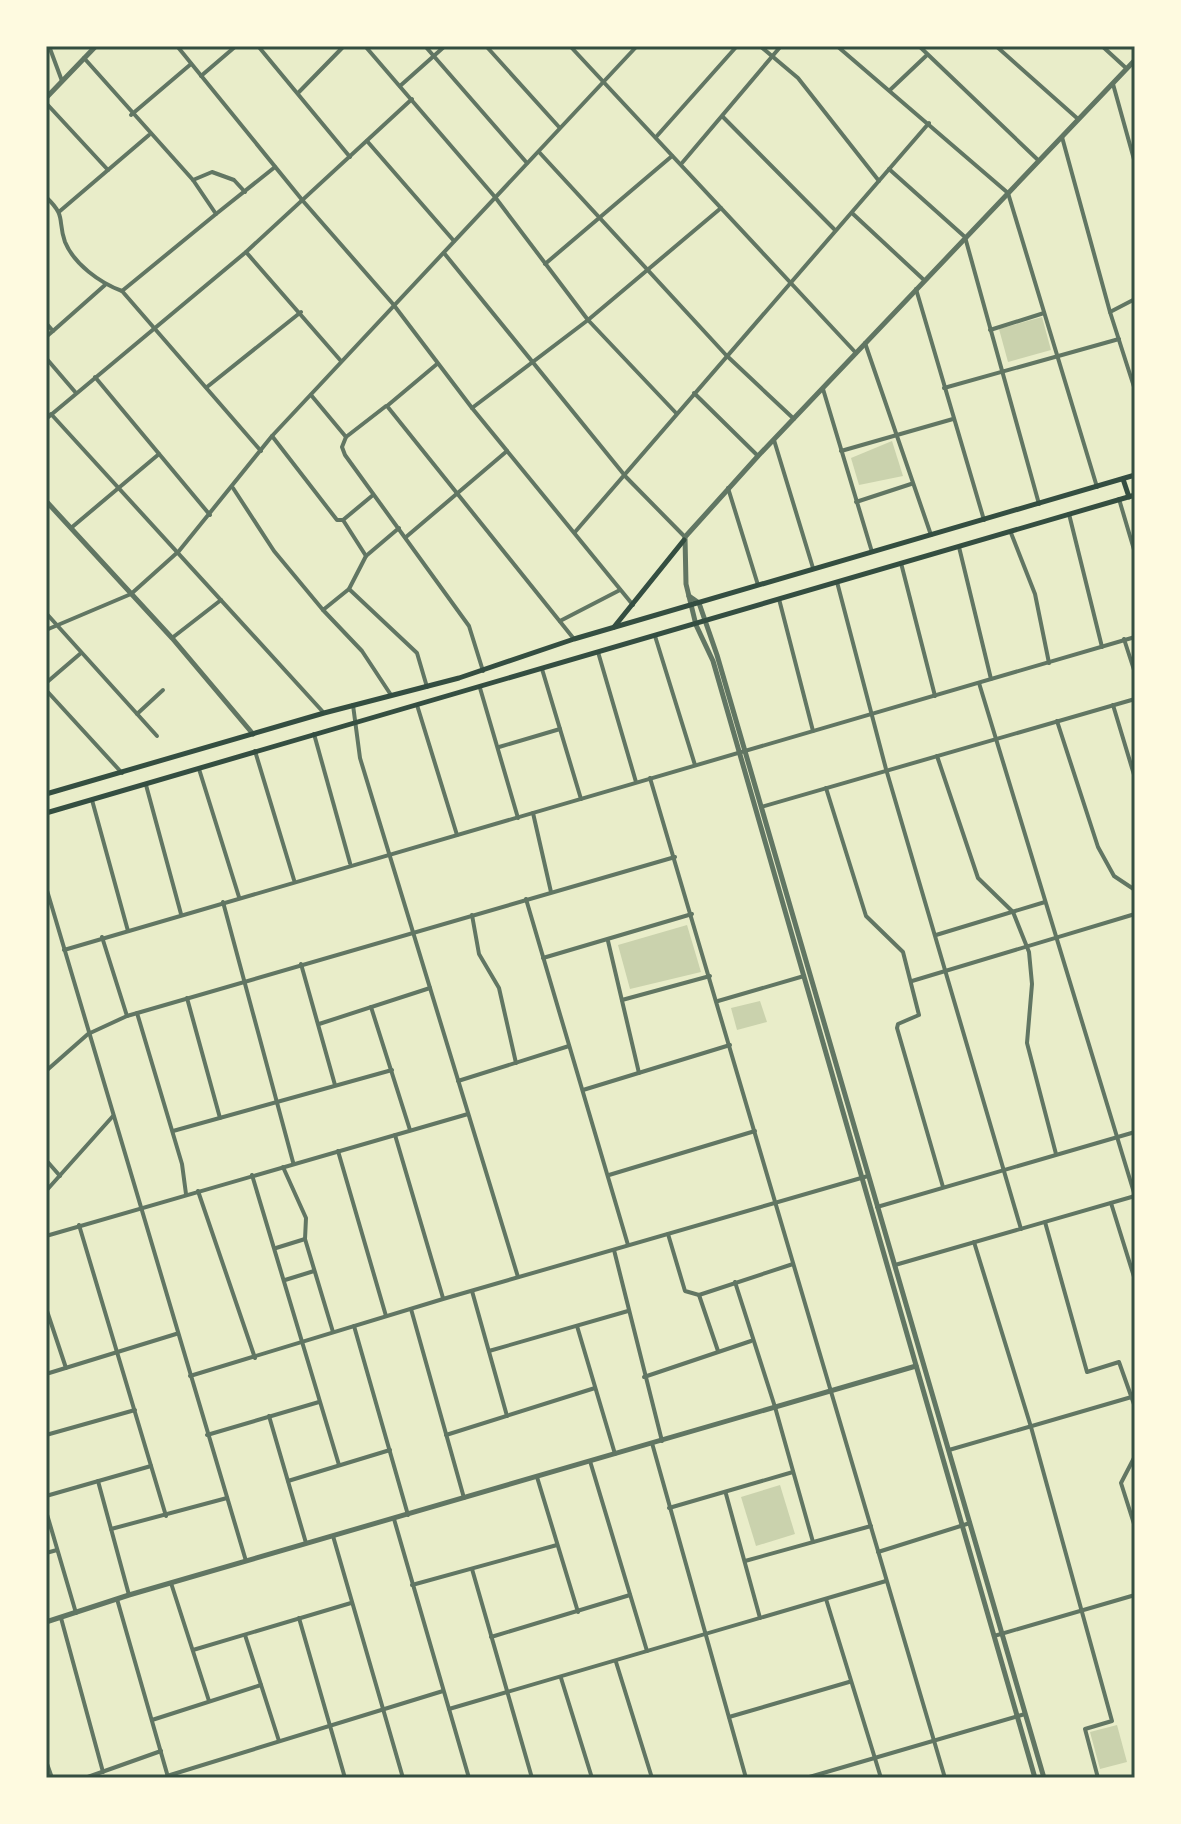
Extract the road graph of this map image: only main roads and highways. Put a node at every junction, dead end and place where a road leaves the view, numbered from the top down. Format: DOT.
graph roads {
  1 [pos="1135,475"];
  2 [pos="1123,479"];
  3 [pos="1132,496"];
  4 [pos="684,539"];
  5 [pos="613,628"];
  6 [pos="46,794"];
  7 [pos="46,813"];
  1 -- 2 [label="main road"];
  2 -- 3 [label="main road"];
  2 -- 5 [label="main road"];
  3 -- 7 [label="main road"];
  4 -- 5 [label="main road"];
  5 -- 6 [label="main road"];
}
